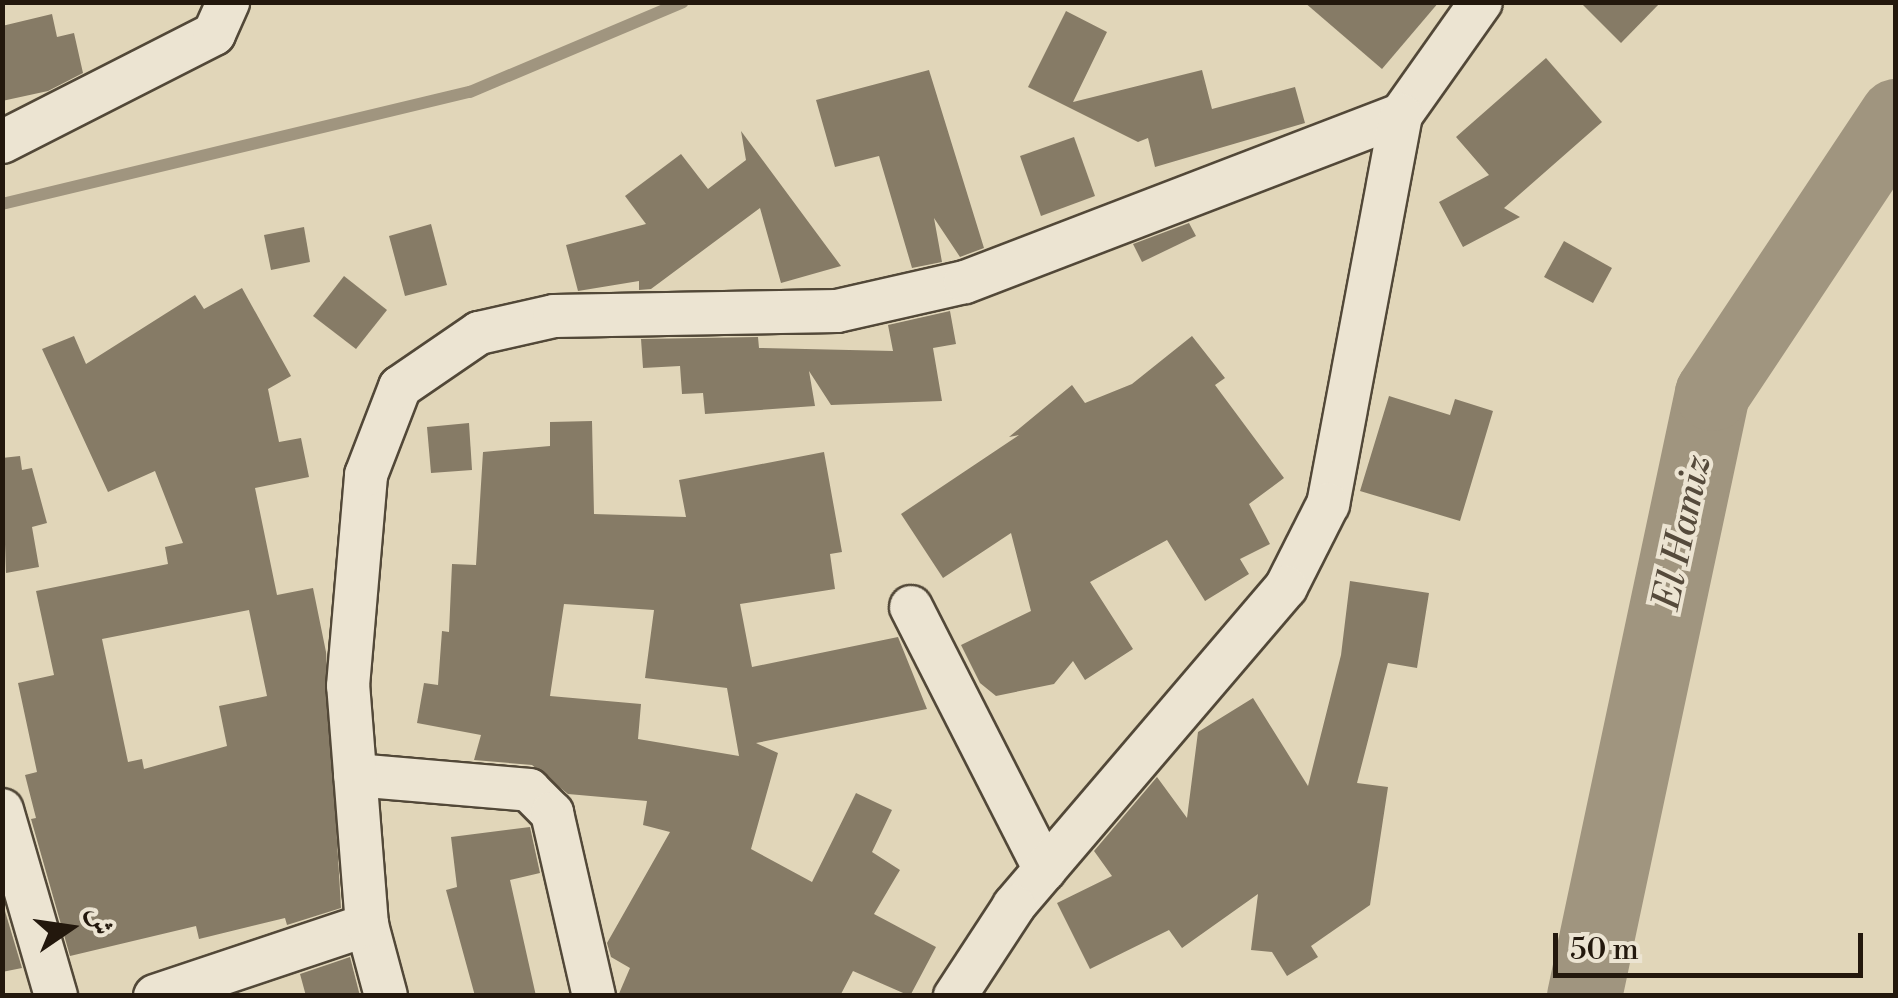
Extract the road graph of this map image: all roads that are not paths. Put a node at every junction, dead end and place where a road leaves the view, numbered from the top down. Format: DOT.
graph roads {
  1 [pos="228,2"];
  2 [pos="1481,2"];
  3 [pos="1401,116"];
  4 [pos="2,142"];
  5 [pos="911,607"];
  6 [pos="356,775"];
  7 [pos="2,810"];
  8 [pos="1045,870"];
  9 [pos="367,925"];
  10 [pos="56,996"];
  11 [pos="156,996"];
  12 [pos="386,996"];
  13 [pos="594,996"];
  14 [pos="955,996"];
  1 -- 4 [label="street"];
  2 -- 3 [label="street"];
  3 -- 6 [label="street"];
  3 -- 8 [label="street"];
  5 -- 8 [label="street"];
  6 -- 9 [label="street"];
  6 -- 13 [label="street"];
  7 -- 10 [label="street"];
  8 -- 14 [label="street"];
  9 -- 11 [label="street"];
  9 -- 12 [label="street"];
}
